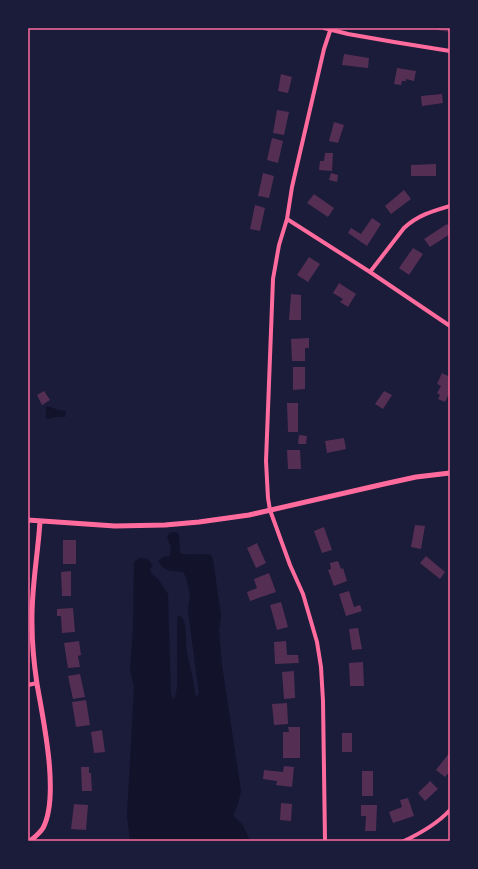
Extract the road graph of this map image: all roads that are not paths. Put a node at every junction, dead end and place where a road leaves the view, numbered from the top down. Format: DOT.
graph roads {
  1 [pos="324,28"];
  2 [pos="331,29"];
  3 [pos="450,51"];
  4 [pos="450,206"];
  5 [pos="287,220"];
  6 [pos="370,272"];
  7 [pos="450,326"];
  8 [pos="450,473"];
  9 [pos="270,510"];
  10 [pos="28,520"];
  11 [pos="40,521"];
  12 [pos="37,683"];
  13 [pos="28,684"];
  14 [pos="450,810"];
  15 [pos="30,841"];
  16 [pos="325,841"];
  17 [pos="404,841"];
  1 -- 2 [label="street"];
  2 -- 3 [label="street"];
  2 -- 5 [label="street"];
  4 -- 6 [label="street"];
  5 -- 6 [label="street"];
  5 -- 9 [label="street"];
  6 -- 7 [label="street"];
  8 -- 9 [label="street"];
  9 -- 11 [label="street"];
  9 -- 16 [label="street"];
  10 -- 11 [label="street"];
  11 -- 12 [label="street"];
  12 -- 13 [label="street"];
  12 -- 15 [label="street"];
  14 -- 17 [label="street"];
}
